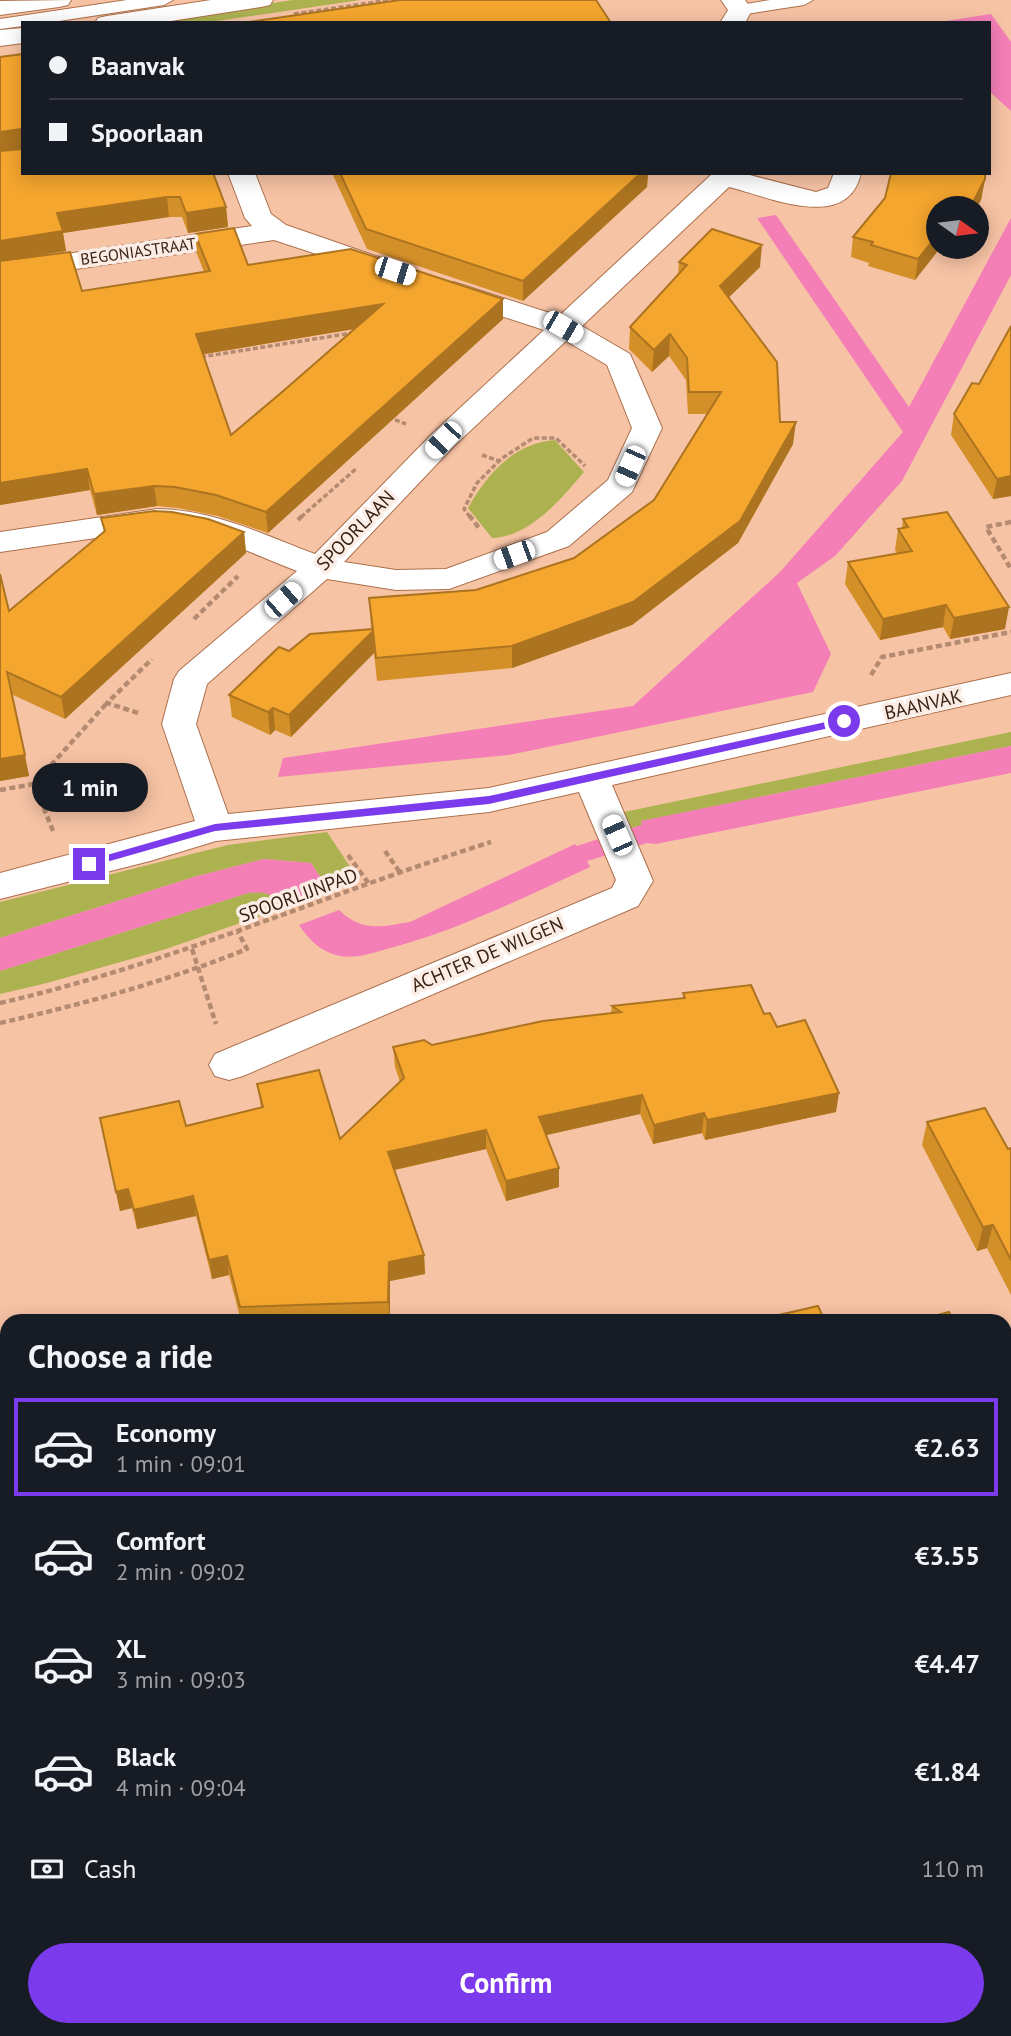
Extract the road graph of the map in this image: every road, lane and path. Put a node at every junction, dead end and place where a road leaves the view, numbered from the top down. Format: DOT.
graph roads {
  1 [pos="59,0"];
  2 [pos="164,0"];
  3 [pos="261,0"];
  4 [pos="390,0"];
  5 [pos="804,0"];
  6 [pos="0,8"];
  7 [pos="735,11"];
  8 [pos="284,15"];
  9 [pos="120,21"];
  10 [pos="0,24"];
  11 [pos="21,35"];
  12 [pos="0,38"];
  13 [pos="242,175"];
  14 [pos="848,175"];
  15 [pos="727,176"];
  16 [pos="276,231"];
  17 [pos="0,272"];
  18 [pos="563,327"];
  19 [pos="350,345"];
  20 [pos="193,358"];
  21 [pos="381,415"];
  22 [pos="406,424"];
  23 [pos="609,498"];
  24 [pos="1011,522"];
  25 [pos="484,534"];
  26 [pos="0,542"];
  27 [pos="320,568"];
  28 [pos="1011,569"];
  29 [pos="1011,632"];
  30 [pos="1011,684"];
  31 [pos="107,703"];
  32 [pos="844,721"];
  33 [pos="590,778"];
  34 [pos="34,784"];
  35 [pos="0,790"];
  36 [pos="215,828"];
  37 [pos="501,839"];
  38 [pos="69,869"];
  39 [pos="0,886"];
  40 [pos="238,932"];
  41 [pos="192,950"];
  42 [pos="200,969"];
  43 [pos="0,1003"];
  44 [pos="0,1023"];
  45 [pos="229,1065"];
  1 -- 6 [label="street"];
  2 -- 10 [label="lane"];
  3 -- 9 [label="street"];
  4 -- 8 [label="path"];
  5 -- 7 [label="lane"];
  11 -- 12 [label="street"];
  13 -- 16 [label="street"];
  14 -- 15 [label="street"];
  15 -- 18 [label="street, SPOORLAAN"];
  16 -- 17 [label="street, BEGONIASTRAAT"];
  16 -- 18 [label="street, BEGONIASTRAAT"];
  18 -- 23 [label="street, BEGONIASTRAAT"];
  18 -- 27 [label="street, SPOORLAAN"];
  19 -- 20 [label="path"];
  21 -- 22 [label="path"];
  23 -- 25 [label="path"];
  23 -- 27 [label="street"];
  24 -- 28 [label="path"];
  26 -- 27 [label="street"];
  27 -- 36 [label="street, SPOORLAAN"];
  29 -- 32 [label="path"];
  30 -- 32 [label="street, BAANVAK"];
  31 -- 34 [label="path"];
  32 -- 33 [label="street, BAANVAK"];
  33 -- 36 [label="street, BAANVAK"];
  33 -- 45 [label="street, ACHTER DE WILGEN"];
  34 -- 35 [label="path"];
  34 -- 38 [label="path"];
  36 -- 38 [label="street"];
  37 -- 40 [label="path, SPOORLIJNPAD"];
  38 -- 39 [label="street"];
  40 -- 41 [label="path, SPOORLIJNPAD"];
  40 -- 42 [label="path"];
  41 -- 42 [label="path"];
  41 -- 43 [label="path, SPOORLIJNPAD"];
  42 -- 44 [label="path"];
  42 -- 45 [label="path"];
}
